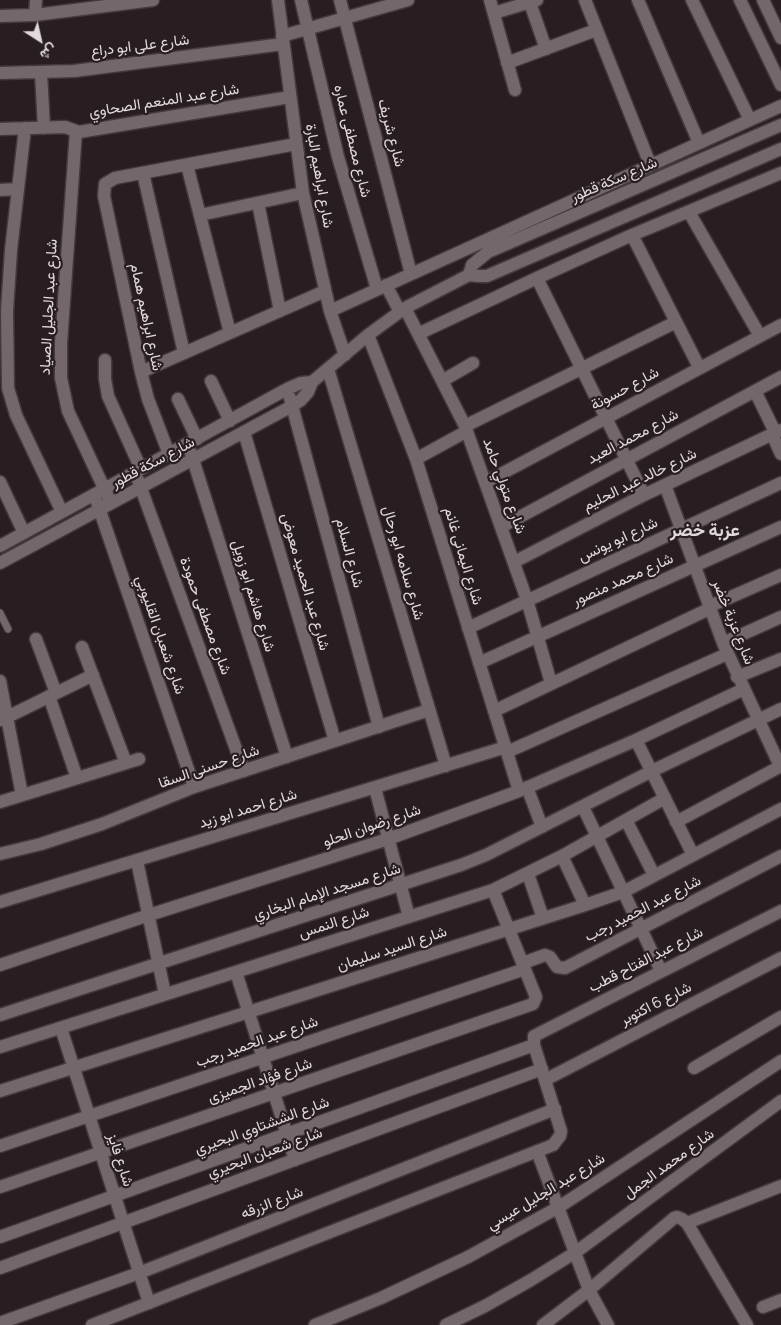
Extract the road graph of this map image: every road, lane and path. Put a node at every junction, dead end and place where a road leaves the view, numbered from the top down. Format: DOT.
graph roads {
  1 [pos="36,0"];
  2 [pos="153,0"];
  3 [pos="278,0"];
  4 [pos="301,0"];
  5 [pos="340,0"];
  6 [pos="408,0"];
  7 [pos="490,0"];
  8 [pos="585,0"];
  9 [pos="638,0"];
  10 [pos="692,0"];
  11 [pos="740,0"];
  12 [pos="763,0"];
  13 [pos="532,1"];
  14 [pos="494,13"];
  15 [pos="35,15"];
  16 [pos="0,16"];
  17 [pos="344,19"];
  18 [pos="308,29"];
  19 [pos="596,30"];
  20 [pos="781,38"];
  21 [pos="283,40"];
  22 [pos="546,49"];
  23 [pos="507,63"];
  24 [pos="41,73"];
  25 [pos="0,74"];
  26 [pos="781,84"];
  27 [pos="515,90"];
  28 [pos="290,97"];
  29 [pos="781,106"];
  30 [pos="750,120"];
  31 [pos="781,125"];
  32 [pos="25,128"];
  33 [pos="44,128"];
  34 [pos="0,129"];
  35 [pos="76,132"];
  36 [pos="699,143"];
  37 [pos="296,144"];
  38 [pos="781,149"];
  39 [pos="650,164"];
  40 [pos="187,165"];
  41 [pos="143,173"];
  42 [pos="781,173"];
  43 [pos="18,189"];
  44 [pos="0,190"];
  45 [pos="303,193"];
  46 [pos="258,203"];
  47 [pos="689,212"];
  48 [pos="200,215"];
  49 [pos="632,235"];
  50 [pos="5,250"];
  51 [pos="411,274"];
  52 [pos="469,275"];
  53 [pos="537,278"];
  54 [pos="382,287"];
  55 [pos="325,291"];
  56 [pos="4,310"];
  57 [pos="403,310"];
  58 [pos="280,311"];
  59 [pos="330,311"];
  60 [pos="676,322"];
  61 [pos="781,325"];
  62 [pos="230,333"];
  63 [pos="418,334"];
  64 [pos="368,335"];
  65 [pos="760,336"];
  66 [pos="184,353"];
  67 [pos="345,354"];
  68 [pos="105,360"];
  69 [pos="4,361"];
  70 [pos="473,363"];
  71 [pos="699,368"];
  72 [pos="328,369"];
  73 [pos="582,369"];
  74 [pos="141,372"];
  75 [pos="781,377"];
  76 [pos="211,381"];
  77 [pos="442,381"];
  78 [pos="312,382"];
  79 [pos="287,389"];
  80 [pos="755,391"];
  81 [pos="178,398"];
  82 [pos="292,406"];
  83 [pos="606,418"];
  84 [pos="230,421"];
  85 [pos="466,429"];
  86 [pos="244,432"];
  87 [pos="776,432"];
  88 [pos="193,441"];
  89 [pos="169,454"];
  90 [pos="781,454"];
  91 [pos="416,459"];
  92 [pos="627,459"];
  93 [pos="194,460"];
  94 [pos="138,471"];
  95 [pos="0,482"];
  96 [pos="486,482"];
  97 [pos="781,483"];
  98 [pos="665,485"];
  99 [pos="141,487"];
  100 [pos="99,492"];
  101 [pos="644,495"];
  102 [pos="4,500"];
  103 [pos="105,506"];
  104 [pos="62,512"];
  105 [pos="501,526"];
  106 [pos="781,527"];
  107 [pos="680,529"];
  108 [pos="24,533"];
  109 [pos="0,546"];
  110 [pos="514,562"];
  111 [pos="0,564"];
  112 [pos="694,566"];
  113 [pos="781,575"];
  114 [pos="527,600"];
  115 [pos="709,608"];
  116 [pos="0,613"];
  117 [pos="781,617"];
  118 [pos="468,628"];
  119 [pos="8,629"];
  120 [pos="538,636"];
  121 [pos="36,639"];
  122 [pos="82,648"];
  123 [pos="725,649"];
  124 [pos="781,658"];
  125 [pos="479,663"];
  126 [pos="93,676"];
  127 [pos="737,677"];
  128 [pos="0,681"];
  129 [pos="551,683"];
  130 [pos="744,689"];
  131 [pos="53,695"];
  132 [pos="781,709"];
  133 [pos="429,710"];
  134 [pos="494,711"];
  135 [pos="4,719"];
  136 [pos="758,720"];
  137 [pos="379,727"];
  138 [pos="636,740"];
  139 [pos="335,741"];
  140 [pos="506,750"];
  141 [pos="287,757"];
  142 [pos="139,759"];
  143 [pos="126,763"];
  144 [pos="446,766"];
  145 [pos="781,766"];
  146 [pos="244,771"];
  147 [pos="652,771"];
  148 [pos="77,778"];
  149 [pos="194,787"];
  150 [pos="375,788"];
  151 [pos="523,789"];
  152 [pos="22,795"];
  153 [pos="665,798"];
  154 [pos="0,802"];
  155 [pos="583,807"];
  156 [pos="781,809"];
  157 [pos="626,820"];
  158 [pos="676,822"];
  159 [pos="542,827"];
  160 [pos="597,836"];
  161 [pos="388,839"];
  162 [pos="0,854"];
  163 [pos="693,855"];
  164 [pos="562,856"];
  165 [pos="781,856"];
  166 [pos="137,861"];
  167 [pos="528,874"];
  168 [pos="654,875"];
  169 [pos="401,885"];
  170 [pos="493,890"];
  171 [pos="623,892"];
  172 [pos="0,902"];
  173 [pos="585,905"];
  174 [pos="781,910"];
  175 [pos="148,916"];
  176 [pos="409,916"];
  177 [pos="543,918"];
  178 [pos="641,928"];
  179 [pos="509,929"];
  180 [pos="781,958"];
  181 [pos="159,964"];
  182 [pos="0,965"];
  183 [pos="524,966"];
  184 [pos="661,971"];
  185 [pos="236,972"];
  186 [pos="165,994"];
  187 [pos="248,1012"];
  188 [pos="0,1016"];
  189 [pos="781,1017"];
  190 [pos="61,1028"];
  191 [pos="534,1045"];
  192 [pos="0,1047"];
  193 [pos="263,1057"];
  194 [pos="781,1061"];
  195 [pos="74,1068"];
  196 [pos="694,1068"];
  197 [pos="544,1074"];
  198 [pos="0,1091"];
  199 [pos="274,1093"];
  200 [pos="781,1101"];
  201 [pos="555,1109"];
  202 [pos="89,1116"];
  203 [pos="287,1134"];
  204 [pos="0,1146"];
  205 [pos="537,1150"];
  206 [pos="101,1152"];
  207 [pos="295,1160"];
  208 [pos="781,1186"];
  209 [pos="0,1187"];
  210 [pos="115,1196"];
  211 [pos="559,1207"];
  212 [pos="124,1223"];
  213 [pos="687,1223"];
  214 [pos="0,1237"];
  215 [pos="576,1252"];
  216 [pos="0,1268"];
  217 [pos="139,1273"];
  218 [pos="589,1290"];
  219 [pos="781,1300"];
  220 [pos="149,1303"];
  221 [pos="763,1307"];
  222 [pos="0,1323"];
  223 [pos="92,1325"];
  224 [pos="314,1325"];
  225 [pos="446,1325"];
  226 [pos="544,1325"];
  227 [pos="608,1325"];
  228 [pos="747,1325"];
  1 -- 15 [label="street"];
  2 -- 15 [label="street"];
  3 -- 21 [label="street, شارع ابراهيم البارة"];
  4 -- 18 [label="street, شارع مصطفى عماره"];
  5 -- 17 [label="street, شارع شريف"];
  6 -- 17 [label="street, شارع على ابو دراع"];
  7 -- 14 [label="street"];
  8 -- 19 [label="street"];
  9 -- 36 [label="street"];
  10 -- 30 [label="street"];
  11 -- 26 [label="street"];
  12 -- 20 [label="street"];
  13 -- 14 [label="street"];
  13 -- 22 [label="street"];
  14 -- 23 [label="street"];
  15 -- 16 [label="street"];
  17 -- 18 [label="street, شارع على ابو دراع"];
  17 -- 51 [label="street, شارع شريف"];
  18 -- 21 [label="street, شارع على ابو دراع"];
  18 -- 54 [label="street, شارع مصطفى عماره"];
  19 -- 22 [label="street"];
  19 -- 39 [label="street"];
  21 -- 24 [label="street, شارع على ابو دراع"];
  21 -- 28 [label="street, شارع ابراهيم البارة"];
  22 -- 23 [label="street"];
  23 -- 27 [label="street"];
  24 -- 25 [label="street, شارع على ابو دراع"];
  24 -- 33 [label="street"];
  28 -- 35 [label="street, شارع عبد المنعم الصحاوي"];
  28 -- 37 [label="street, شارع ابراهيم البارة"];
  29 -- 30 [label="street"];
  30 -- 36 [label="street"];
  31 -- 52 [label="street, شارع سكة قطور"];
  32 -- 33 [label="street, شارع عبد المنعم الصحاوي"];
  32 -- 34 [label="street, شارع عبد المنعم الصحاوي"];
  32 -- 43 [label="street"];
  33 -- 35 [label="street, شارع عبد المنعم الصحاوي"];
  35 -- 100 [label="street, شارع عبد الجليل الصياد"];
  36 -- 39 [label="street"];
  37 -- 40 [label="street"];
  37 -- 45 [label="street, شارع ابراهيم البارة"];
  38 -- 52 [label="street, شارع سكة قطور"];
  39 -- 51 [label="street"];
  40 -- 41 [label="street"];
  40 -- 48 [label="street"];
  41 -- 66 [label="street"];
  41 -- 74 [label="street, شارع ابراهيم همام"];
  42 -- 47 [label="street"];
  43 -- 44 [label="street"];
  43 -- 50 [label="street"];
  45 -- 46 [label="street"];
  45 -- 55 [label="street, شارع ابراهيم البارة"];
  46 -- 48 [label="street"];
  46 -- 58 [label="street"];
  47 -- 49 [label="street"];
  47 -- 65 [label="street"];
  48 -- 62 [label="street"];
  49 -- 53 [label="street"];
  49 -- 60 [label="street"];
  50 -- 56 [label="street"];
  51 -- 54 [label="street"];
  52 -- 57 [label="street, شارع سكة قطور"];
  53 -- 63 [label="street"];
  53 -- 73 [label="street"];
  54 -- 57 [label="street, شارع مصطفى عماره"];
  54 -- 59 [label="street"];
  55 -- 58 [label="street"];
  55 -- 59 [label="street, شارع ابراهيم البارة"];
  56 -- 69 [label="street"];
  57 -- 63 [label="street, شارع متولي حامد"];
  57 -- 64 [label="street, شارع سكة قطور"];
  58 -- 62 [label="street"];
  59 -- 67 [label="street, شارع ابراهيم البارة"];
  60 -- 71 [label="street"];
  60 -- 73 [label="street"];
  61 -- 65 [label="street, شارع حسونة"];
  62 -- 66 [label="street"];
  63 -- 77 [label="street, شارع متولي حامد"];
  64 -- 67 [label="street, شارع سكة قطور"];
  64 -- 91 [label="street, شارع اليمانى غانم"];
  65 -- 71 [label="street, شارع حسونة"];
  66 -- 74 [label="street"];
  67 -- 72 [label="street, شارع سكة قطور"];
  68 -- 94 [label="street, شارع مصطفى حمودة"];
  69 -- 104 [label="street"];
  70 -- 77 [label="street"];
  71 -- 83 [label="street, شارع حسونة"];
  72 -- 78 [label="street, شارع سكة قطور"];
  72 -- 133 [label="street, شارع سلامه ابو رحال"];
  73 -- 83 [label="street"];
  73 -- 85 [label="street"];
  74 -- 89 [label="street, شارع ابراهيم همام"];
  75 -- 80 [label="street, شارع محمد العبد"];
  76 -- 84 [label="street"];
  77 -- 85 [label="street, شارع متولي حامد"];
  78 -- 79 [label="street, شارع سكة قطور"];
  78 -- 82 [label="street, شارع سكة قطور"];
  79 -- 82 [label="street, شارع السلام"];
  79 -- 84 [label="street, شارع سكة قطور"];
  80 -- 87 [label="street"];
  80 -- 92 [label="street, شارع محمد العبد"];
  81 -- 88 [label="street, شارع هاشم ابو زويل"];
  82 -- 86 [label="street, شارع سكة قطور"];
  82 -- 137 [label="street, شارع السلام"];
  83 -- 92 [label="street"];
  83 -- 96 [label="street, شارع حسونة"];
  84 -- 88 [label="street, شارع سكة قطور"];
  85 -- 91 [label="street"];
  85 -- 96 [label="street, شارع متولي حامد"];
  86 -- 93 [label="street, شارع سكة قطور"];
  86 -- 139 [label="street, شارع عبد الحميد معوض"];
  87 -- 90 [label="street"];
  87 -- 98 [label="street, شارع خالد عبد الحليم"];
  88 -- 89 [label="street, شارع سكة قطور"];
  88 -- 93 [label="street, شارع هاشم ابو زويل"];
  89 -- 94 [label="street, شارع سكة قطور"];
  91 -- 118 [label="street, شارع اليمانى غانم"];
  92 -- 101 [label="street"];
  92 -- 105 [label="street, شارع محمد العبد"];
  93 -- 99 [label="street, شارع سكة قطور"];
  93 -- 141 [label="street, شارع هاشم ابو زويل"];
  94 -- 99 [label="street, شارع مصطفى حمودة"];
  94 -- 100 [label="street, شارع سكة قطور"];
  95 -- 102 [label="street"];
  96 -- 105 [label="street, شارع متولي حامد"];
  97 -- 107 [label="street, شارع ابو يونس"];
  98 -- 101 [label="street, شارع خالد عبد الحليم"];
  98 -- 107 [label="street, شارع عزبة خضر"];
  99 -- 103 [label="street, شارع سكة قطور"];
  99 -- 146 [label="street, شارع مصطفى حمودة"];
  100 -- 103 [label="street, شارع شعبان القليوبي"];
  100 -- 104 [label="street, شارع سكة قطور"];
  101 -- 110 [label="street, شارع خالد عبد الحليم"];
  102 -- 108 [label="street"];
  103 -- 111 [label="street, شارع سكة قطور"];
  103 -- 149 [label="street, شارع شعبان القليوبي"];
  104 -- 108 [label="street, شارع سكة قطور"];
  105 -- 110 [label="street, شارع متولي حامد"];
  106 -- 112 [label="street, شارع محمد منصور"];
  107 -- 112 [label="street, شارع عزبة خضر"];
  107 -- 114 [label="street, شارع ابو يونس"];
  108 -- 109 [label="street, شارع سكة قطور"];
  110 -- 114 [label="street, شارع متولي حامد"];
  112 -- 115 [label="street, شارع عزبة خضر"];
  112 -- 120 [label="street, شارع محمد منصور"];
  113 -- 115 [label="street"];
  114 -- 118 [label="street, شارع ابو يونس"];
  114 -- 120 [label="street, شارع متولي حامد"];
  115 -- 123 [label="street, شارع عزبة خضر"];
  115 -- 129 [label="street"];
  116 -- 119 [label="lane"];
  117 -- 123 [label="street, شارع احمد ابو زيد"];
  118 -- 125 [label="street, شارع اليمانى غانم"];
  120 -- 125 [label="street, شارع محمد منصور"];
  120 -- 129 [label="street, شارع متولي حامد"];
  121 -- 131 [label="street"];
  122 -- 126 [label="street"];
  123 -- 127 [label="street, شارع عزبة خضر"];
  123 -- 140 [label="street, شارع احمد ابو زيد"];
  124 -- 127 [label="street"];
  125 -- 134 [label="street, شارع اليمانى غانم"];
  126 -- 131 [label="street"];
  126 -- 143 [label="street"];
  127 -- 130 [label="street, شارع عزبة خضر"];
  128 -- 135 [label="street"];
  129 -- 134 [label="street"];
  130 -- 136 [label="street, شارع عزبة خضر"];
  130 -- 138 [label="street, شارع رضوان الحلو"];
  131 -- 135 [label="street"];
  131 -- 148 [label="street"];
  132 -- 136 [label="street, شارع مسجد الإمام البخاري"];
  133 -- 137 [label="street, شارع حسنى السقا"];
  133 -- 144 [label="street, شارع سلامه ابو رحال"];
  134 -- 140 [label="street, شارع اليمانى غانم"];
  135 -- 152 [label="street"];
  136 -- 145 [label="street, شارع عزبة خضر"];
  136 -- 147 [label="street, شارع مسجد الإمام البخاري"];
  137 -- 139 [label="street, شارع حسنى السقا"];
  138 -- 147 [label="street"];
  138 -- 151 [label="street, شارع رضوان الحلو"];
  139 -- 141 [label="street, شارع حسنى السقا"];
  140 -- 144 [label="street, شارع احمد ابو زيد"];
  140 -- 151 [label="street, شارع اليمانى غانم"];
  141 -- 146 [label="street, شارع حسنى السقا"];
  142 -- 143 [label="street"];
  143 -- 148 [label="street"];
  144 -- 150 [label="street, شارع احمد ابو زيد"];
  145 -- 158 [label="street"];
  146 -- 149 [label="street, شارع حسنى السقا"];
  147 -- 153 [label="street"];
  147 -- 155 [label="street, شارع مسجد الإمام البخاري"];
  148 -- 152 [label="street"];
  149 -- 162 [label="street, شارع حسنى السقا"];
  150 -- 161 [label="street"];
  150 -- 166 [label="street, شارع احمد ابو زيد"];
  151 -- 159 [label="street, شارع اليمانى غانم"];
  151 -- 161 [label="street, شارع رضوان الحلو"];
  152 -- 154 [label="street"];
  153 -- 157 [label="street, شارع النمس"];
  153 -- 158 [label="street"];
  155 -- 159 [label="street, شارع مسجد الإمام البخاري"];
  155 -- 160 [label="street"];
  156 -- 163 [label="street, شارع السيد سليمان"];
  157 -- 160 [label="street, شارع النمس"];
  157 -- 168 [label="street"];
  158 -- 163 [label="street"];
  159 -- 169 [label="street, شارع مسجد الإمام البخاري"];
  160 -- 164 [label="street, شارع النمس"];
  160 -- 171 [label="street"];
  161 -- 169 [label="street"];
  161 -- 175 [label="street, شارع رضوان الحلو"];
  163 -- 168 [label="street, شارع السيد سليمان"];
  164 -- 167 [label="street, شارع النمس"];
  164 -- 173 [label="street"];
  165 -- 178 [label="street, شارع عبد الحميد رجب"];
  166 -- 172 [label="street, شارع احمد ابو زيد"];
  166 -- 175 [label="street"];
  167 -- 170 [label="street, شارع النمس"];
  167 -- 177 [label="street"];
  168 -- 171 [label="street, شارع السيد سليمان"];
  169 -- 176 [label="street"];
  169 -- 181 [label="street, شارع مسجد الإمام البخاري"];
  170 -- 176 [label="street, شارع النمس"];
  170 -- 179 [label="street"];
  171 -- 173 [label="street, شارع السيد سليمان"];
  171 -- 178 [label="street"];
  173 -- 177 [label="street, شارع السيد سليمان"];
  174 -- 184 [label="street, شارع عبد الفتاح قطب"];
  175 -- 181 [label="street"];
  175 -- 182 [label="street, شارع رضوان الحلو"];
  176 -- 185 [label="street, شارع النمس"];
  177 -- 179 [label="street, شارع السيد سليمان"];
  178 -- 183 [label="street, شارع عبد الحميد رجب"];
  178 -- 184 [label="street"];
  179 -- 183 [label="street"];
  179 -- 187 [label="street, شارع السيد سليمان"];
  180 -- 197 [label="street, شارع 6 اكتوبر"];
  181 -- 186 [label="street"];
  181 -- 188 [label="street, شارع مسجد الإمام البخاري"];
  183 -- 193 [label="street, شارع عبد الحميد رجب"];
  183 -- 199 [label="street, شارع فؤاد الجميزى"];
  184 -- 191 [label="street, شارع عبد الفتاح قطب"];
  185 -- 186 [label="street, شارع النمس"];
  185 -- 187 [label="street"];
  186 -- 190 [label="street, شارع النمس"];
  187 -- 193 [label="street"];
  187 -- 195 [label="street, شارع السيد سليمان"];
  189 -- 196 [label="street"];
  190 -- 192 [label="street, شارع النمس"];
  190 -- 195 [label="street, شارع فايز"];
  191 -- 197 [label="street"];
  191 -- 203 [label="street, شارع الششتاوي البحيري"];
  193 -- 199 [label="street"];
  193 -- 202 [label="street, شارع عبد الحميد رجب"];
  194 -- 211 [label="street, شارع عبد الجليل عيسي"];
  195 -- 198 [label="street, شارع السيد سليمان"];
  195 -- 202 [label="street, شارع فايز"];
  197 -- 201 [label="street"];
  197 -- 207 [label="street, شارع شعبان البحيري"];
  199 -- 203 [label="street"];
  199 -- 206 [label="street, شارع فؤاد الجميزى"];
  200 -- 215 [label="street, شارع محمد الجمل"];
  201 -- 205 [label="street"];
  201 -- 217 [label="street, شارع الزرقه"];
  202 -- 204 [label="street, شارع عبد الحميد رجب"];
  202 -- 206 [label="street, شارع فايز"];
  203 -- 207 [label="street"];
  203 -- 210 [label="street, شارع الششتاوي البحيري"];
  205 -- 211 [label="street"];
  205 -- 220 [label="street"];
  206 -- 209 [label="street, شارع فؤاد الجميزى"];
  206 -- 210 [label="street, شارع فايز"];
  207 -- 212 [label="street, شارع شعبان البحيري"];
  208 -- 213 [label="street"];
  210 -- 212 [label="street, شارع فايز"];
  210 -- 214 [label="street, شارع الششتاوي البحيري"];
  211 -- 215 [label="street"];
  211 -- 224 [label="street, شارع عبد الجليل عيسي"];
  212 -- 216 [label="street, شارع شعبان البحيري"];
  212 -- 217 [label="street, شارع فايز"];
  213 -- 218 [label="street"];
  213 -- 228 [label="street"];
  215 -- 218 [label="street"];
  215 -- 225 [label="street, شارع محمد الجمل"];
  217 -- 220 [label="street, شارع فايز"];
  217 -- 222 [label="street, شارع الزرقه"];
  218 -- 226 [label="street"];
  218 -- 227 [label="street"];
  219 -- 221 [label="street"];
  220 -- 223 [label="street"];
}
